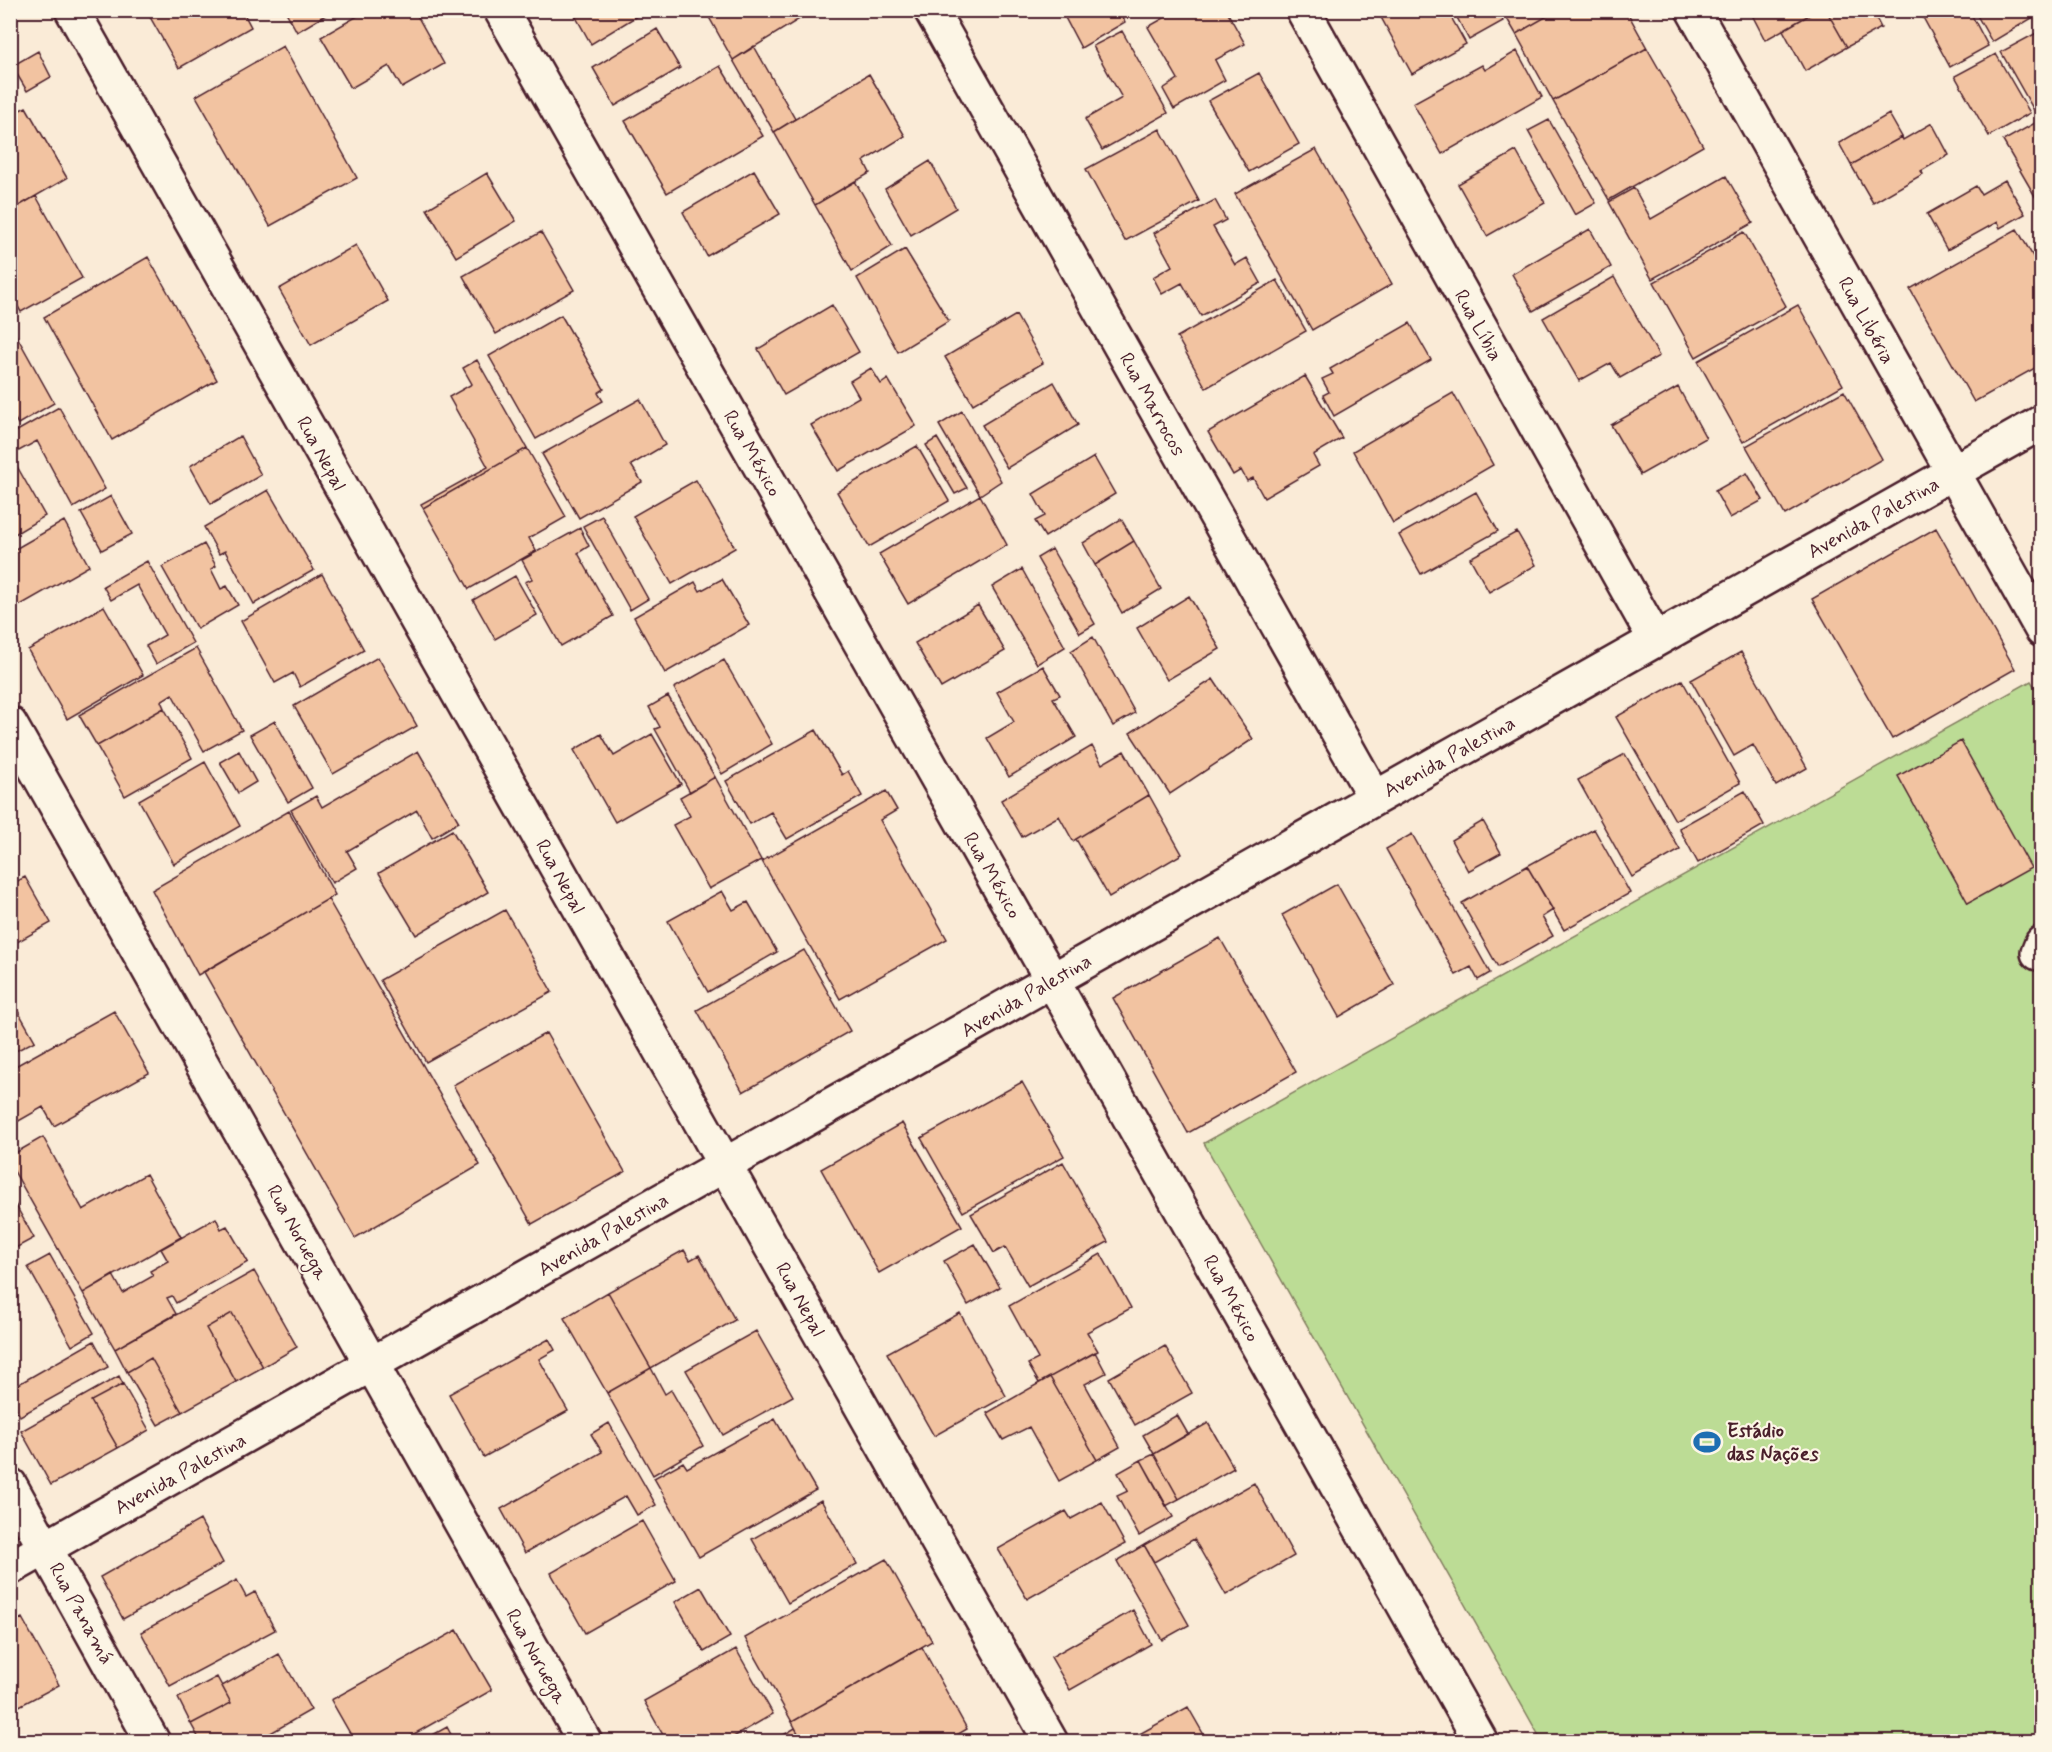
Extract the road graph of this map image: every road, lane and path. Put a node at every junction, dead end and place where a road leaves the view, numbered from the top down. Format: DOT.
graph roads {
  1 [pos="72,10"];
  2 [pos="501,10"];
  3 [pos="931,10"];
  4 [pos="1303,10"];
  5 [pos="1693,10"];
  6 [pos="2042,422"];
  7 [pos="1953,472"];
  8 [pos="2042,630"];
  9 [pos="1655,639"];
  10 [pos="10,724"];
  11 [pos="1375,798"];
  12 [pos="1052,980"];
  13 [pos="725,1165"];
  14 [pos="372,1364"];
  15 [pos="10,1485"];
  16 [pos="46,1548"];
  17 [pos="10,1568"];
  18 [pos="153,1742"];
  19 [pos="585,1742"];
  20 [pos="1051,1742"];
  21 [pos="1481,1742"];
  1 -- 13 [label="street, Rua Nepal"];
  2 -- 12 [label="street, Rua México"];
  3 -- 11 [label="street, Rua Marrocos"];
  4 -- 9 [label="street, Rua Líbia"];
  5 -- 7 [label="street, Rua Libéria"];
  6 -- 7 [label="street, Avenida Palestina"];
  7 -- 8 [label="street, Rua Libéria"];
  7 -- 9 [label="street, Avenida Palestina"];
  9 -- 11 [label="street, Avenida Palestina"];
  10 -- 14 [label="street, Rua Noruega"];
  11 -- 12 [label="street, Avenida Palestina"];
  12 -- 13 [label="street, Avenida Palestina"];
  12 -- 21 [label="street, Rua México"];
  13 -- 14 [label="street, Avenida Palestina"];
  13 -- 20 [label="street, Rua Nepal"];
  14 -- 16 [label="street, Avenida Palestina"];
  14 -- 19 [label="street, Rua Noruega"];
  15 -- 16 [label="street, Rua Panamá"];
  16 -- 17 [label="street, Avenida Palestina"];
  16 -- 18 [label="street, Rua Panamá"];
}
